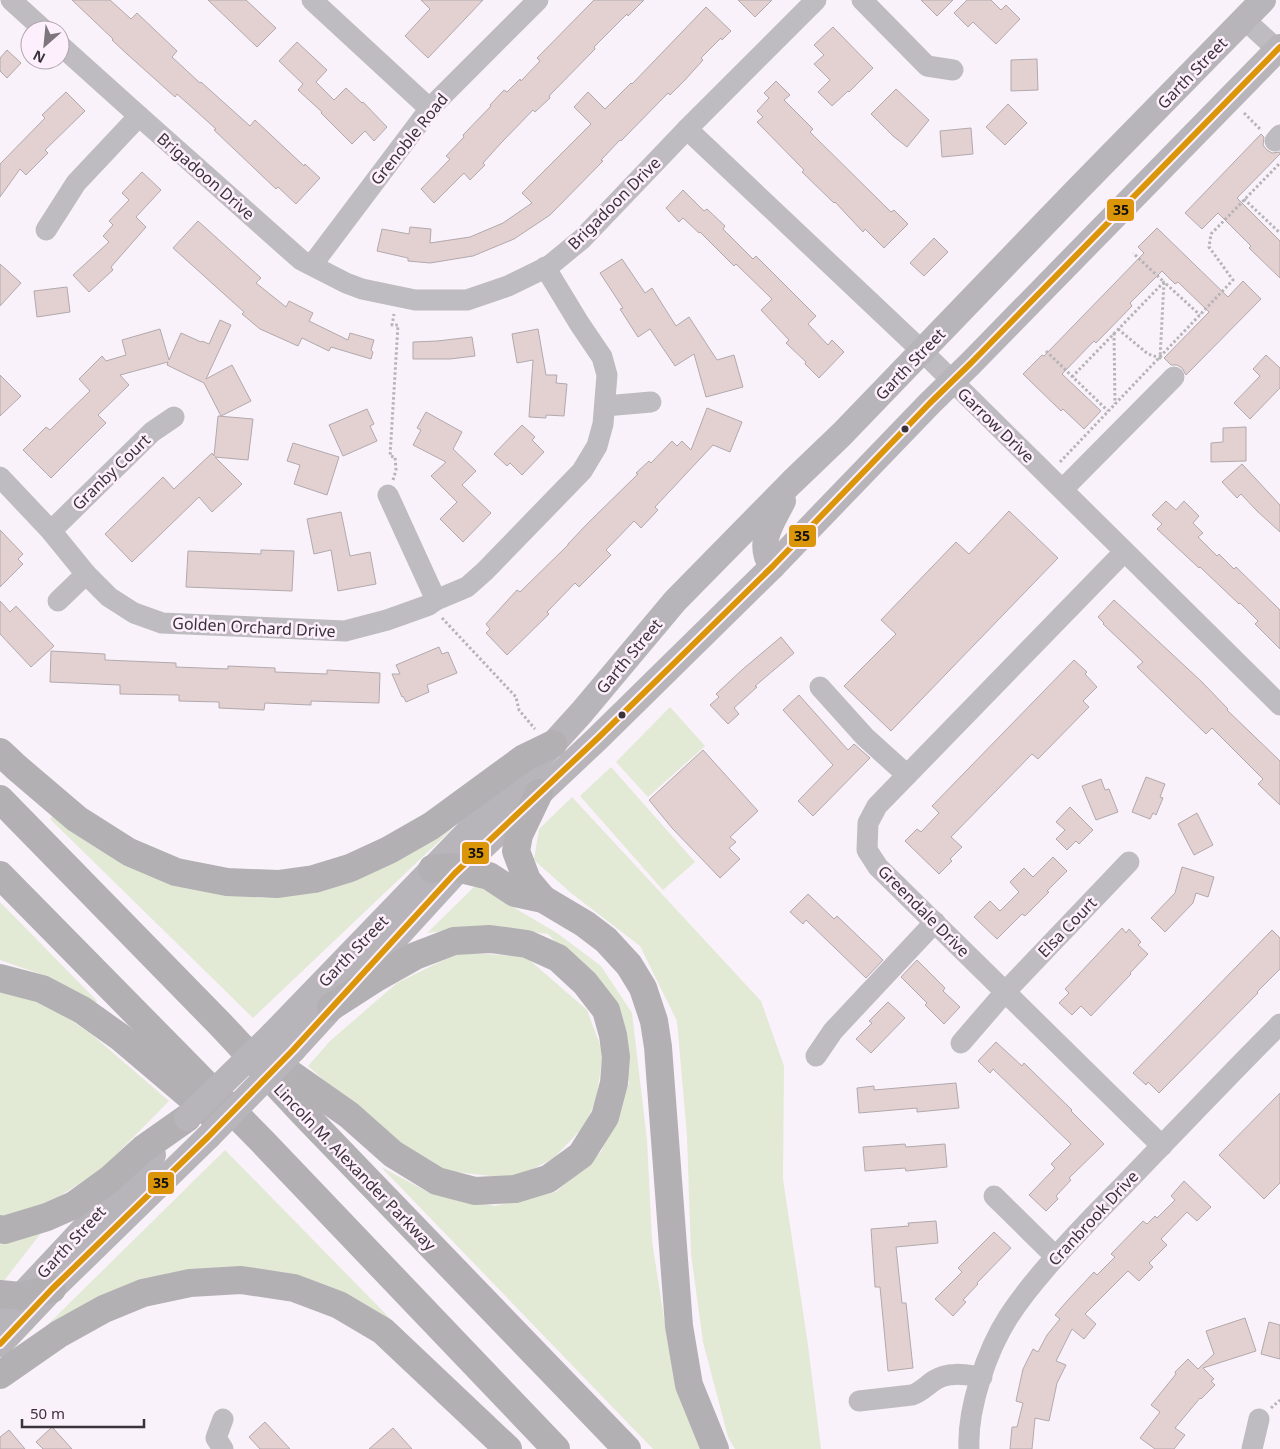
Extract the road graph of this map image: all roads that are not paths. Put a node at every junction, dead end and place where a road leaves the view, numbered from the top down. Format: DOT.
graph roads {
  1 [pos="11,0"];
  2 [pos="312,0"];
  3 [pos="538,0"];
  4 [pos="816,0"];
  5 [pos="862,0"];
  6 [pos="1263,0"];
  7 [pos="1244,19"];
  8 [pos="33,20"];
  9 [pos="1279,50"];
  10 [pos="70,53"];
  11 [pos="953,70"];
  12 [pos="430,109"];
  13 [pos="139,116"];
  14 [pos="687,129"];
  15 [pos="46,230"];
  16 [pos="312,265"];
  17 [pos="545,267"];
  18 [pos="922,352"];
  19 [pos="1174,377"];
  20 [pos="952,381"];
  21 [pos="651,402"];
  22 [pos="605,406"];
  23 [pos="174,416"];
  24 [pos="0,478"];
  25 [pos="792,482"];
  26 [pos="1063,489"];
  27 [pos="388,495"];
  28 [pos="51,531"];
  29 [pos="1124,552"];
  30 [pos="772,567"];
  31 [pos="86,574"];
  32 [pos="58,601"];
  33 [pos="433,602"];
  34 [pos="820,687"];
  35 [pos="1280,705"];
  36 [pos="553,744"];
  37 [pos="0,752"];
  38 [pos="907,775"];
  39 [pos="539,793"];
  40 [pos="0,799"];
  41 [pos="1129,862"];
  42 [pos="460,868"];
  43 [pos="432,870"];
  44 [pos="0,875"];
  45 [pos="543,899"];
  46 [pos="935,922"];
  47 [pos="0,978"];
  48 [pos="1005,992"];
  49 [pos="331,1007"];
  50 [pos="1280,1024"];
  51 [pos="221,1025"];
  52 [pos="283,1042"];
  53 [pos="961,1043"];
  54 [pos="816,1056"];
  55 [pos="188,1118"];
  56 [pos="262,1141"];
  57 [pos="1162,1146"];
  58 [pos="994,1196"];
  59 [pos="0,1229"];
  60 [pos="1056,1257"];
  61 [pos="52,1289"];
  62 [pos="10,1295"];
  63 [pos="0,1316"];
  64 [pos="0,1344"];
  65 [pos="0,1375"];
  66 [pos="982,1377"];
  67 [pos="859,1400"];
  68 [pos="223,1419"];
  69 [pos="1259,1419"];
  70 [pos="223,1449"];
  71 [pos="508,1449"];
  72 [pos="556,1449"];
  73 [pos="627,1449"];
  74 [pos="715,1449"];
  75 [pos="969,1449"];
  76 [pos="1252,1449"];
  1 -- 8 [label="street"];
  2 -- 12 [label="street"];
  3 -- 12 [label="street, Grenoble Road"];
  4 -- 14 [label="street, Brigadoon Drive"];
  5 -- 11 [label="street"];
  6 -- 7 [label="main road, Garth Street"];
  7 -- 9 [label="street"];
  7 -- 18 [label="main road, Garth Street"];
  9 -- 20 [label="main road, Garth Street"];
  10 -- 13 [label="street, Brigadoon Drive"];
  12 -- 16 [label="street, Grenoble Road"];
  13 -- 15 [label="street"];
  13 -- 16 [label="street, Brigadoon Drive"];
  14 -- 17 [label="street, Brigadoon Drive"];
  14 -- 18 [label="street, Garrow Drive"];
  16 -- 17 [label="street, Brigadoon Drive"];
  17 -- 22 [label="street, Golden Orchard Drive"];
  18 -- 20 [label="street, Garrow Drive"];
  18 -- 25 [label="main road, Garth Street"];
  19 -- 26 [label="street"];
  20 -- 26 [label="street, Garrow Drive"];
  20 -- 30 [label="main road, Garth Street"];
  21 -- 22 [label="street"];
  22 -- 33 [label="street, Golden Orchard Drive"];
  23 -- 28 [label="street, Granby Court"];
  24 -- 28 [label="street, Golden Orchard Drive"];
  25 -- 30 [label="main road"];
  25 -- 36 [label="main road, Garth Street"];
  26 -- 29 [label="street, Garrow Drive"];
  27 -- 33 [label="street"];
  28 -- 31 [label="street, Golden Orchard Drive"];
  29 -- 35 [label="street, Garrow Drive"];
  29 -- 38 [label="street, Greendale Drive"];
  30 -- 39 [label="main road, Garth Street"];
  31 -- 32 [label="street"];
  31 -- 33 [label="street, Golden Orchard Drive"];
  34 -- 38 [label="street"];
  36 -- 37 [label="highway"];
  36 -- 43 [label="main road, Garth Street"];
  38 -- 46 [label="street, Greendale Drive"];
  39 -- 42 [label="main road, Garth Street"];
  39 -- 45 [label="highway"];
  40 -- 51 [label="highway, Lincoln M. Alexander Parkway"];
  41 -- 48 [label="street, Elsa Court"];
  42 -- 43 [label="highway"];
  42 -- 45 [label="highway"];
  42 -- 49 [label="main road, Garth Street"];
  43 -- 52 [label="main road, Garth Street"];
  44 -- 56 [label="highway"];
  45 -- 74 [label="highway"];
  46 -- 48 [label="street, Greendale Drive"];
  46 -- 54 [label="street"];
  47 -- 56 [label="highway"];
  48 -- 53 [label="street, Elsa Court"];
  48 -- 57 [label="street, Greendale Drive"];
  49 -- 51 [label="highway"];
  49 -- 52 [label="main road, Garth Street"];
  50 -- 57 [label="street, Cranbrook Drive"];
  51 -- 73 [label="highway, Lincoln M. Alexander Parkway"];
  52 -- 55 [label="main road, Garth Street, bridge"];
  52 -- 61 [label="main road, Garth Street, bridge"];
  55 -- 59 [label="highway"];
  55 -- 62 [label="main road, Garth Street"];
  56 -- 72 [label="highway"];
  57 -- 60 [label="street, Cranbrook Drive"];
  58 -- 60 [label="street"];
  60 -- 66 [label="street, Cranbrook Drive"];
  61 -- 62 [label="highway"];
  61 -- 64 [label="main road, Garth Street"];
  62 -- 63 [label="main road, Garth Street"];
  65 -- 71 [label="highway"];
  66 -- 67 [label="street"];
  66 -- 75 [label="street, Cranbrook Drive"];
  68 -- 70 [label="street"];
  69 -- 76 [label="street"];
}
